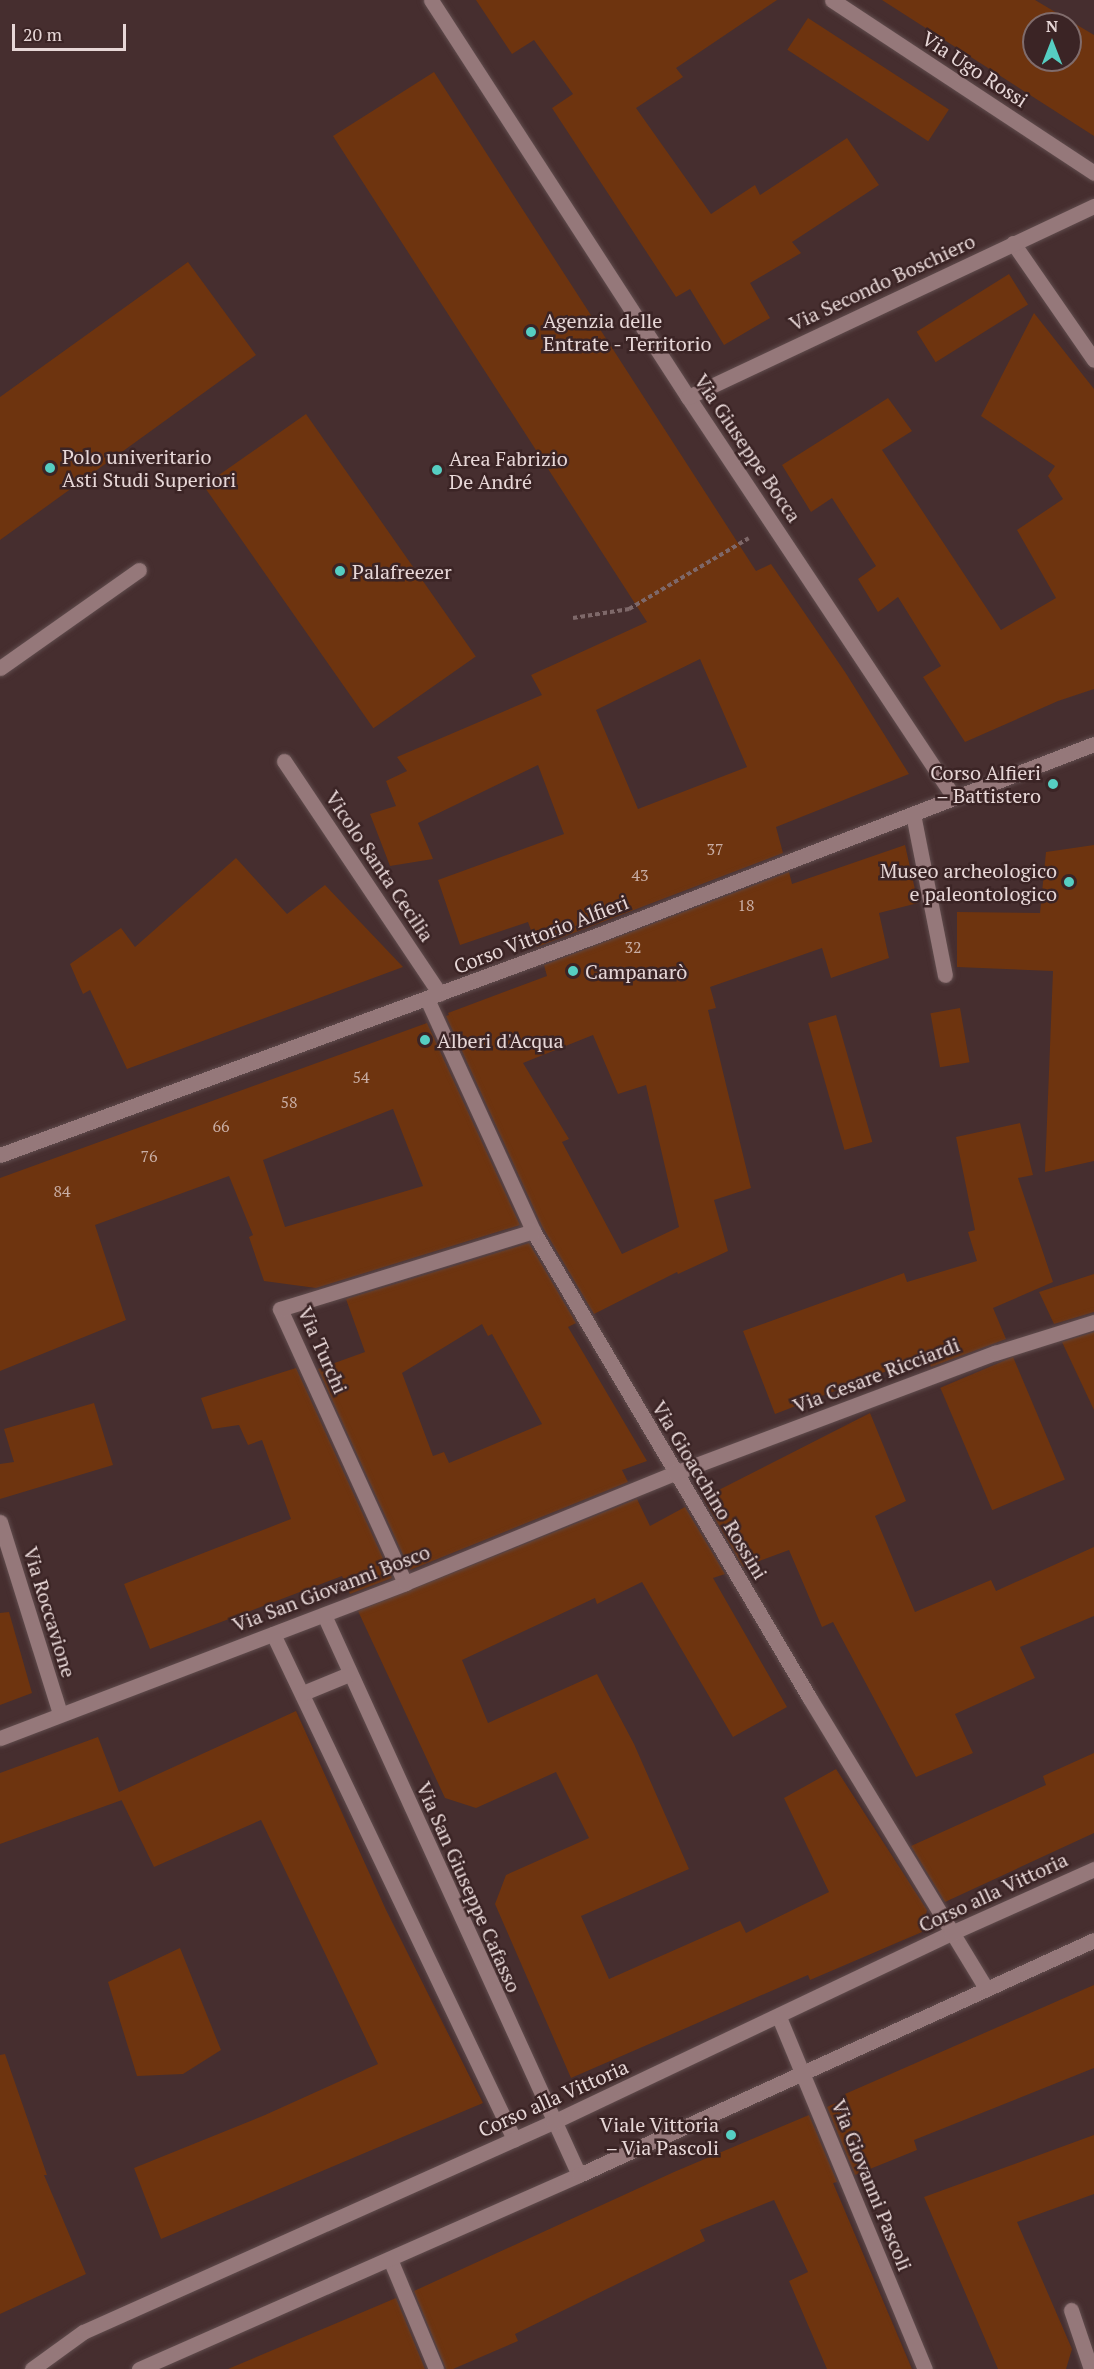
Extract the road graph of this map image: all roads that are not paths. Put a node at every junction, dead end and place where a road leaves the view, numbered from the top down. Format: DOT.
graph roads {
  1 [pos="431,0"];
  2 [pos="832,0"];
  3 [pos="1094,173"];
  4 [pos="1094,206"];
  5 [pos="1013,243"];
  6 [pos="1094,360"];
  7 [pos="688,397"];
  8 [pos="139,570"];
  9 [pos="0,668"];
  10 [pos="1094,744"];
  11 [pos="284,761"];
  12 [pos="954,797"];
  13 [pos="913,814"];
  14 [pos="945,975"];
  15 [pos="434,996"];
  16 [pos="0,1155"];
  17 [pos="532,1231"];
  18 [pos="1094,1322"];
  19 [pos="675,1473"];
  20 [pos="0,1522"];
  21 [pos="405,1583"];
  22 [pos="324,1615"];
  23 [pos="273,1634"];
  24 [pos="349,1674"];
  25 [pos="303,1693"];
  26 [pos="60,1714"];
  27 [pos="0,1738"];
  28 [pos="1094,1869"];
  29 [pos="951,1933"];
  30 [pos="1094,1940"];
  31 [pos="986,1988"];
  32 [pos="778,2017"];
  33 [pos="803,2073"];
  34 [pos="553,2122"];
  35 [pos="514,2139"];
  36 [pos="579,2175"];
  37 [pos="390,2259"];
  38 [pos="1071,2310"];
  39 [pos="32,2369"];
  40 [pos="139,2369"];
  41 [pos="436,2369"];
  42 [pos="925,2369"];
  43 [pos="1091,2369"];
  1 -- 7 [label="street, Via Giuseppe Bocca"];
  2 -- 3 [label="street, Via Ugo Rossi"];
  4 -- 5 [label="street, Via Secondo Boschiero"];
  5 -- 6 [label="street"];
  5 -- 7 [label="street, Via Secondo Boschiero"];
  7 -- 12 [label="street, Via Giuseppe Bocca"];
  8 -- 9 [label="street"];
  10 -- 12 [label="street, Corso Vittorio Alfieri"];
  11 -- 15 [label="street, Vicolo Santa Cecilia"];
  12 -- 13 [label="street, Corso Vittorio Alfieri"];
  13 -- 14 [label="street"];
  13 -- 15 [label="street, Corso Vittorio Alfieri"];
  15 -- 16 [label="street, Corso Vittorio Alfieri"];
  15 -- 17 [label="street, Via Gioacchino Rossini"];
  17 -- 19 [label="street, Via Gioacchino Rossini"];
  17 -- 21 [label="street, Via Turchi"];
  18 -- 19 [label="street, Via Cesare Ricciardi"];
  19 -- 21 [label="street, Via San Giovanni Bosco"];
  19 -- 29 [label="street, Via Gioacchino Rossini"];
  20 -- 26 [label="street, Via Roccavione"];
  21 -- 22 [label="street, Via San Giovanni Bosco"];
  22 -- 23 [label="street, Via San Giovanni Bosco"];
  22 -- 24 [label="street, Via San Giuseppe Cafasso"];
  23 -- 25 [label="street"];
  23 -- 26 [label="street, Via San Giovanni Bosco"];
  24 -- 25 [label="street"];
  24 -- 34 [label="street, Via San Giuseppe Cafasso"];
  25 -- 35 [label="street"];
  26 -- 27 [label="street, Via San Giovanni Bosco"];
  28 -- 29 [label="street, Corso alla Vittoria"];
  29 -- 31 [label="street, Via Gioacchino Rossini"];
  29 -- 32 [label="street, Corso alla Vittoria"];
  30 -- 31 [label="street"];
  31 -- 33 [label="street"];
  32 -- 33 [label="street, Via Giovanni Pascoli"];
  32 -- 34 [label="street, Corso alla Vittoria"];
  33 -- 36 [label="street"];
  33 -- 42 [label="street, Via Giovanni Pascoli"];
  34 -- 35 [label="street, Corso alla Vittoria"];
  34 -- 36 [label="street, Via San Giuseppe Cafasso"];
  35 -- 39 [label="street, Corso alla Vittoria"];
  36 -- 37 [label="street"];
  37 -- 40 [label="street"];
  37 -- 41 [label="street"];
  38 -- 43 [label="street"];
}
